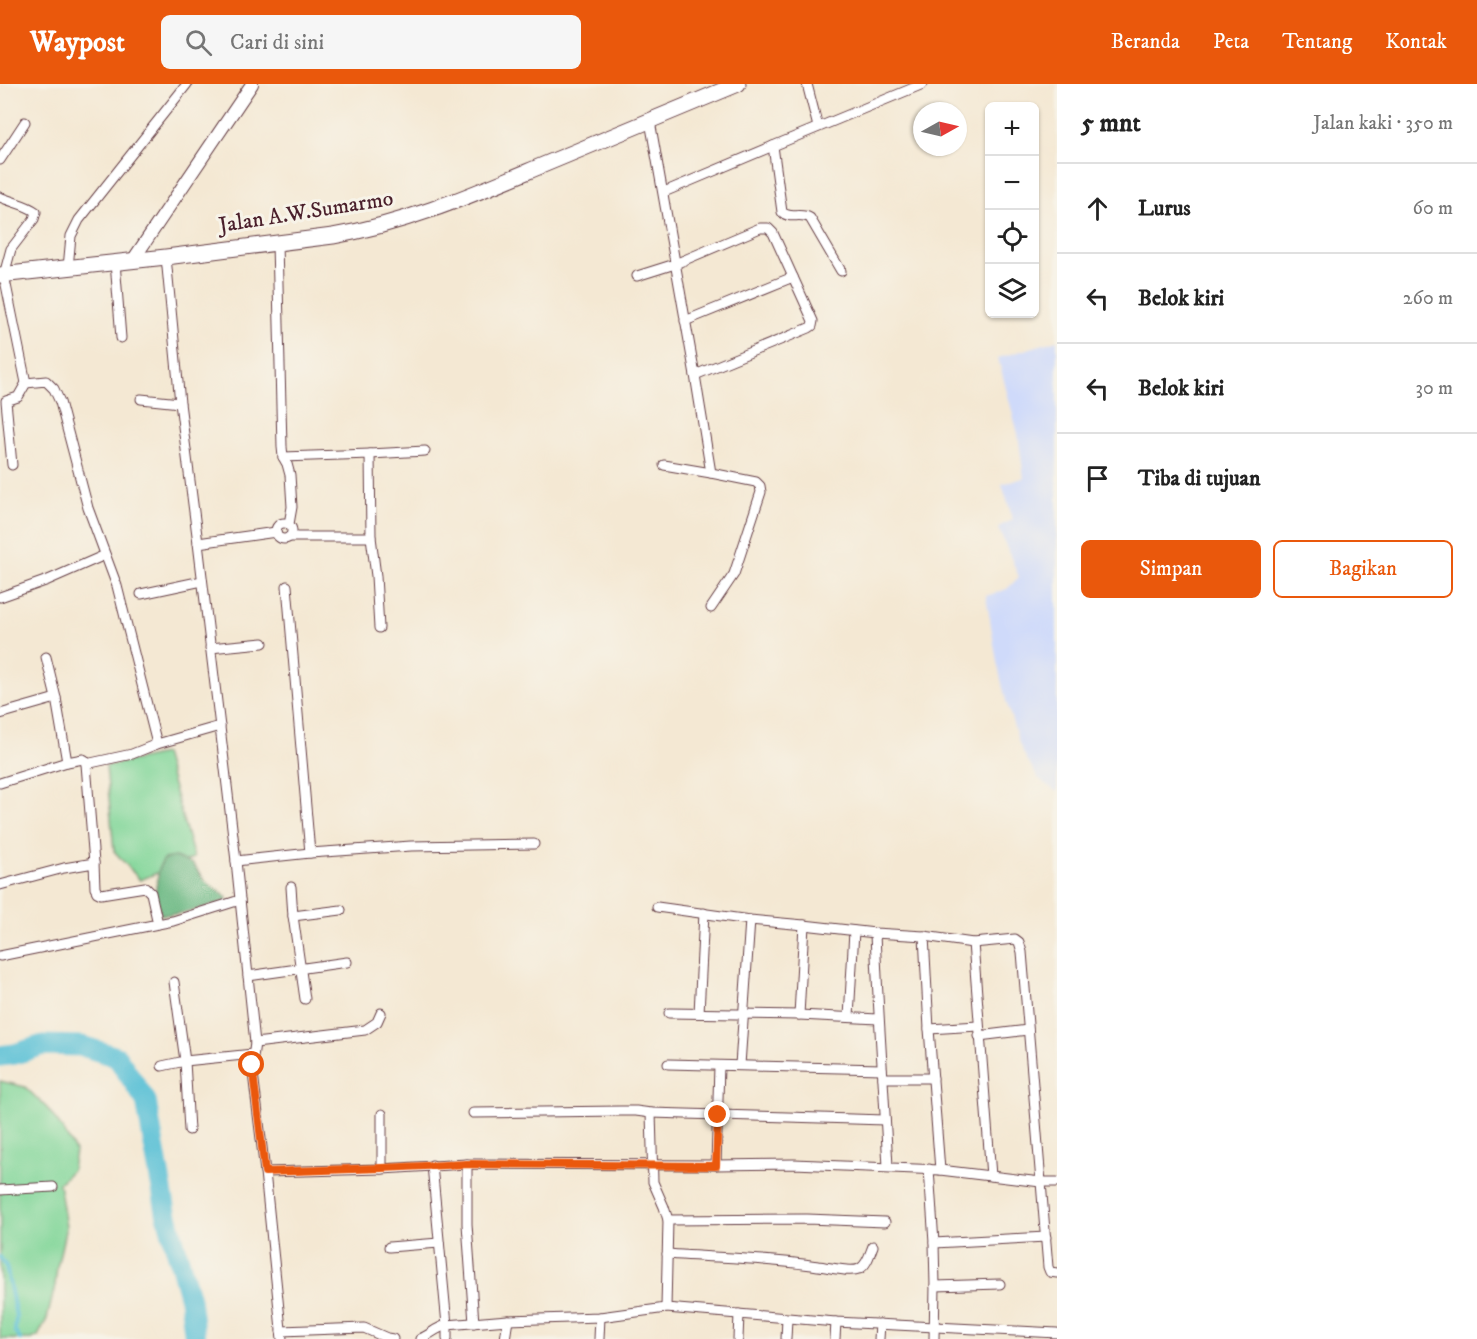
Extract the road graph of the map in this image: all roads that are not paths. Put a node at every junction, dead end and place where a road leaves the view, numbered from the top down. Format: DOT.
graph roads {
  1 [pos="186,84"];
  2 [pos="252,84"];
  3 [pos="738,84"];
  4 [pos="807,84"];
  5 [pos="923,84"];
  6 [pos="650,121"];
  7 [pos="25,122"];
  8 [pos="818,127"];
  9 [pos="773,146"];
  10 [pos="0,160"];
  11 [pos="664,192"];
  12 [pos="0,197"];
  13 [pos="277,243"];
  14 [pos="166,257"];
  15 [pos="133,260"];
  16 [pos="115,262"];
  17 [pos="675,264"];
  18 [pos="68,268"];
  19 [pos="841,271"];
  20 [pos="2,275"];
  21 [pos="637,276"];
  22 [pos="793,277"];
  23 [pos="686,321"];
  24 [pos="121,338"];
  25 [pos="695,375"];
  26 [pos="26,383"];
  27 [pos="141,399"];
  28 [pos="3,402"];
  29 [pos="180,404"];
  30 [pos="425,451"];
  31 [pos="370,454"];
  32 [pos="283,457"];
  33 [pos="12,465"];
  34 [pos="664,465"];
  35 [pos="711,473"];
  36 [pos="289,524"];
  37 [pos="276,532"];
  38 [pos="289,537"];
  39 [pos="371,537"];
  40 [pos="198,543"];
  41 [pos="105,555"];
  42 [pos="202,581"];
  43 [pos="287,586"];
  44 [pos="141,594"];
  45 [pos="0,597"];
  46 [pos="711,608"];
  47 [pos="379,628"];
  48 [pos="263,643"];
  49 [pos="210,648"];
  50 [pos="46,657"];
  51 [pos="56,698"];
  52 [pos="0,714"];
  53 [pos="220,726"];
  54 [pos="157,744"];
  55 [pos="67,762"];
  56 [pos="86,764"];
  57 [pos="0,783"];
  58 [pos="534,844"];
  59 [pos="310,853"];
  60 [pos="237,861"];
  61 [pos="94,863"];
  62 [pos="0,885"];
  63 [pos="291,887"];
  64 [pos="240,900"];
  65 [pos="657,907"];
  66 [pos="341,910"];
  67 [pos="704,913"];
  68 [pos="293,916"];
  69 [pos="750,920"];
  70 [pos="158,924"];
  71 [pos="804,925"];
  72 [pos="854,931"];
  73 [pos="875,933"];
  74 [pos="924,936"];
  75 [pos="973,943"];
  76 [pos="0,956"];
  77 [pos="347,962"];
  78 [pos="301,969"];
  79 [pos="248,976"];
  80 [pos="174,982"];
  81 [pos="306,999"];
  82 [pos="381,1013"];
  83 [pos="669,1013"];
  84 [pos="699,1013"];
  85 [pos="742,1015"];
  86 [pos="799,1015"];
  87 [pos="849,1017"];
  88 [pos="878,1019"];
  89 [pos="929,1029"];
  90 [pos="1028,1030"];
  91 [pos="979,1031"];
  92 [pos="255,1043"];
  93 [pos="254,1054"];
  94 [pos="185,1061"];
  95 [pos="668,1064"];
  96 [pos="719,1065"];
  97 [pos="740,1065"];
  98 [pos="162,1066"];
  99 [pos="883,1074"];
  100 [pos="933,1078"];
  101 [pos="382,1113"];
  102 [pos="473,1113"];
  103 [pos="651,1113"];
  104 [pos="718,1115"];
  105 [pos="885,1120"];
  106 [pos="189,1130"];
  107 [pos="467,1164"];
  108 [pos="432,1165"];
  109 [pos="652,1165"];
  110 [pos="716,1166"];
  111 [pos="888,1167"];
  112 [pos="382,1168"];
  113 [pos="929,1169"];
  114 [pos="940,1170"];
  115 [pos="265,1172"];
  116 [pos="991,1176"];
  117 [pos="1041,1182"];
  118 [pos="1057,1182"];
  119 [pos="53,1187"];
  120 [pos="0,1190"];
  121 [pos="668,1220"];
  122 [pos="885,1222"];
  123 [pos="1046,1237"];
  124 [pos="439,1243"];
  125 [pos="933,1243"];
  126 [pos="873,1246"];
  127 [pos="389,1247"];
  128 [pos="667,1254"];
  129 [pos="1057,1273"];
  130 [pos="1000,1284"];
  131 [pos="935,1286"];
  132 [pos="666,1308"];
  133 [pos="740,1314"];
  134 [pos="600,1317"];
  135 [pos="787,1319"];
  136 [pos="508,1320"];
  137 [pos="836,1322"];
  138 [pos="474,1323"];
  139 [pos="447,1324"];
  140 [pos="880,1324"];
  141 [pos="934,1326"];
  142 [pos="364,1328"];
  143 [pos="1057,1333"];
  144 [pos="983,1334"];
  145 [pos="282,1335"];
  146 [pos="371,1339"];
  147 [pos="393,1339"];
  148 [pos="420,1339"];
  149 [pos="447,1339"];
  150 [pos="505,1339"];
  151 [pos="599,1339"];
  152 [pos="738,1339"];
  153 [pos="786,1339"];
  154 [pos="835,1339"];
  155 [pos="879,1339"];
  156 [pos="934,1339"];
  1 -- 18 [label="street"];
  2 -- 15 [label="street"];
  3 -- 6 [label="main road, Jalan A.W.Sumarmo"];
  4 -- 8 [label="street"];
  5 -- 8 [label="street"];
  6 -- 11 [label="street"];
  6 -- 13 [label="main road, Jalan A.W.Sumarmo"];
  7 -- 10 [label="street"];
  8 -- 9 [label="street"];
  9 -- 11 [label="street"];
  9 -- 19 [label="street"];
  11 -- 17 [label="street"];
  12 -- 20 [label="street"];
  13 -- 14 [label="main road, Jalan A.W.Sumarmo"];
  13 -- 32 [label="street"];
  14 -- 15 [label="main road, Jalan A.W.Sumarmo"];
  14 -- 29 [label="street"];
  15 -- 16 [label="main road, Jalan A.W.Sumarmo"];
  16 -- 18 [label="main road, Jalan A.W.Sumarmo"];
  16 -- 24 [label="street"];
  17 -- 21 [label="street"];
  17 -- 22 [label="street"];
  17 -- 23 [label="street"];
  18 -- 20 [label="main road, Jalan A.W.Sumarmo"];
  20 -- 26 [label="street"];
  22 -- 23 [label="street"];
  22 -- 25 [label="street"];
  23 -- 25 [label="street"];
  25 -- 35 [label="street"];
  26 -- 28 [label="street"];
  26 -- 41 [label="street"];
  27 -- 29 [label="street"];
  28 -- 33 [label="street"];
  29 -- 40 [label="street"];
  30 -- 31 [label="street"];
  31 -- 32 [label="street"];
  31 -- 39 [label="street"];
  32 -- 36 [label="street"];
  34 -- 35 [label="street"];
  35 -- 46 [label="street"];
  36 -- 37 [label="street"];
  36 -- 38 [label="street"];
  37 -- 38 [label="street"];
  37 -- 40 [label="street"];
  38 -- 39 [label="street"];
  39 -- 47 [label="street"];
  40 -- 42 [label="street"];
  41 -- 45 [label="street"];
  41 -- 54 [label="street"];
  42 -- 44 [label="street"];
  42 -- 49 [label="street"];
  43 -- 59 [label="street"];
  48 -- 49 [label="street"];
  49 -- 53 [label="street"];
  50 -- 51 [label="street"];
  51 -- 52 [label="street"];
  51 -- 55 [label="street"];
  53 -- 54 [label="street"];
  53 -- 60 [label="street"];
  54 -- 56 [label="street"];
  55 -- 56 [label="street"];
  55 -- 57 [label="street"];
  56 -- 61 [label="street"];
  58 -- 59 [label="street"];
  59 -- 60 [label="street"];
  60 -- 64 [label="street"];
  61 -- 62 [label="street"];
  61 -- 70 [label="street"];
  63 -- 68 [label="street"];
  64 -- 70 [label="street"];
  64 -- 79 [label="street"];
  65 -- 67 [label="street"];
  66 -- 68 [label="street"];
  67 -- 69 [label="street"];
  67 -- 84 [label="street"];
  68 -- 78 [label="street"];
  69 -- 71 [label="street"];
  69 -- 85 [label="street"];
  70 -- 76 [label="street"];
  71 -- 72 [label="street"];
  71 -- 86 [label="street"];
  72 -- 73 [label="street"];
  72 -- 87 [label="street"];
  73 -- 74 [label="street"];
  73 -- 88 [label="street"];
  74 -- 75 [label="street"];
  74 -- 89 [label="street"];
  75 -- 90 [label="street"];
  75 -- 91 [label="street"];
  77 -- 78 [label="street"];
  78 -- 79 [label="street"];
  78 -- 81 [label="street"];
  79 -- 92 [label="street"];
  80 -- 94 [label="street"];
  82 -- 92 [label="street"];
  83 -- 84 [label="street"];
  84 -- 85 [label="street"];
  85 -- 86 [label="street"];
  85 -- 97 [label="street"];
  86 -- 87 [label="street"];
  87 -- 88 [label="street"];
  88 -- 99 [label="street"];
  89 -- 91 [label="street"];
  89 -- 100 [label="street"];
  90 -- 91 [label="street"];
  90 -- 117 [label="street"];
  91 -- 116 [label="street"];
  92 -- 93 [label="street"];
  93 -- 94 [label="street"];
  93 -- 115 [label="street"];
  94 -- 98 [label="street"];
  94 -- 106 [label="street"];
  95 -- 96 [label="street"];
  96 -- 97 [label="street"];
  96 -- 104 [label="street"];
  97 -- 99 [label="street"];
  99 -- 100 [label="street"];
  99 -- 105 [label="street"];
  100 -- 114 [label="street"];
  101 -- 112 [label="street"];
  102 -- 103 [label="street"];
  103 -- 104 [label="street"];
  103 -- 109 [label="street"];
  104 -- 105 [label="street"];
  104 -- 110 [label="street"];
  105 -- 111 [label="street"];
  107 -- 108 [label="street"];
  107 -- 109 [label="street"];
  107 -- 138 [label="street"];
  108 -- 112 [label="street"];
  108 -- 124 [label="street"];
  109 -- 110 [label="street"];
  109 -- 121 [label="street"];
  110 -- 111 [label="street"];
  111 -- 113 [label="street"];
  112 -- 115 [label="street"];
  113 -- 114 [label="street"];
  113 -- 125 [label="street"];
  114 -- 116 [label="street"];
  115 -- 145 [label="street"];
  116 -- 117 [label="street"];
  117 -- 118 [label="street"];
  117 -- 123 [label="street"];
  119 -- 120 [label="street"];
  121 -- 122 [label="street"];
  121 -- 128 [label="street"];
  123 -- 125 [label="street"];
  123 -- 129 [label="street"];
  124 -- 127 [label="street"];
  124 -- 139 [label="street"];
  125 -- 131 [label="street"];
  126 -- 128 [label="street"];
  128 -- 132 [label="street"];
  130 -- 131 [label="street"];
  131 -- 141 [label="street"];
  132 -- 133 [label="street"];
  132 -- 134 [label="street"];
  133 -- 135 [label="street"];
  133 -- 152 [label="street"];
  134 -- 136 [label="street"];
  134 -- 151 [label="street"];
  135 -- 137 [label="street"];
  135 -- 153 [label="street"];
  136 -- 138 [label="street"];
  136 -- 150 [label="street"];
  137 -- 140 [label="street"];
  137 -- 154 [label="street"];
  138 -- 139 [label="street"];
  139 -- 148 [label="street"];
  139 -- 149 [label="street"];
  140 -- 141 [label="street"];
  140 -- 155 [label="street"];
  141 -- 144 [label="street"];
  141 -- 156 [label="street"];
  142 -- 145 [label="street"];
  142 -- 146 [label="street"];
  142 -- 147 [label="street"];
  143 -- 144 [label="street"];
}
